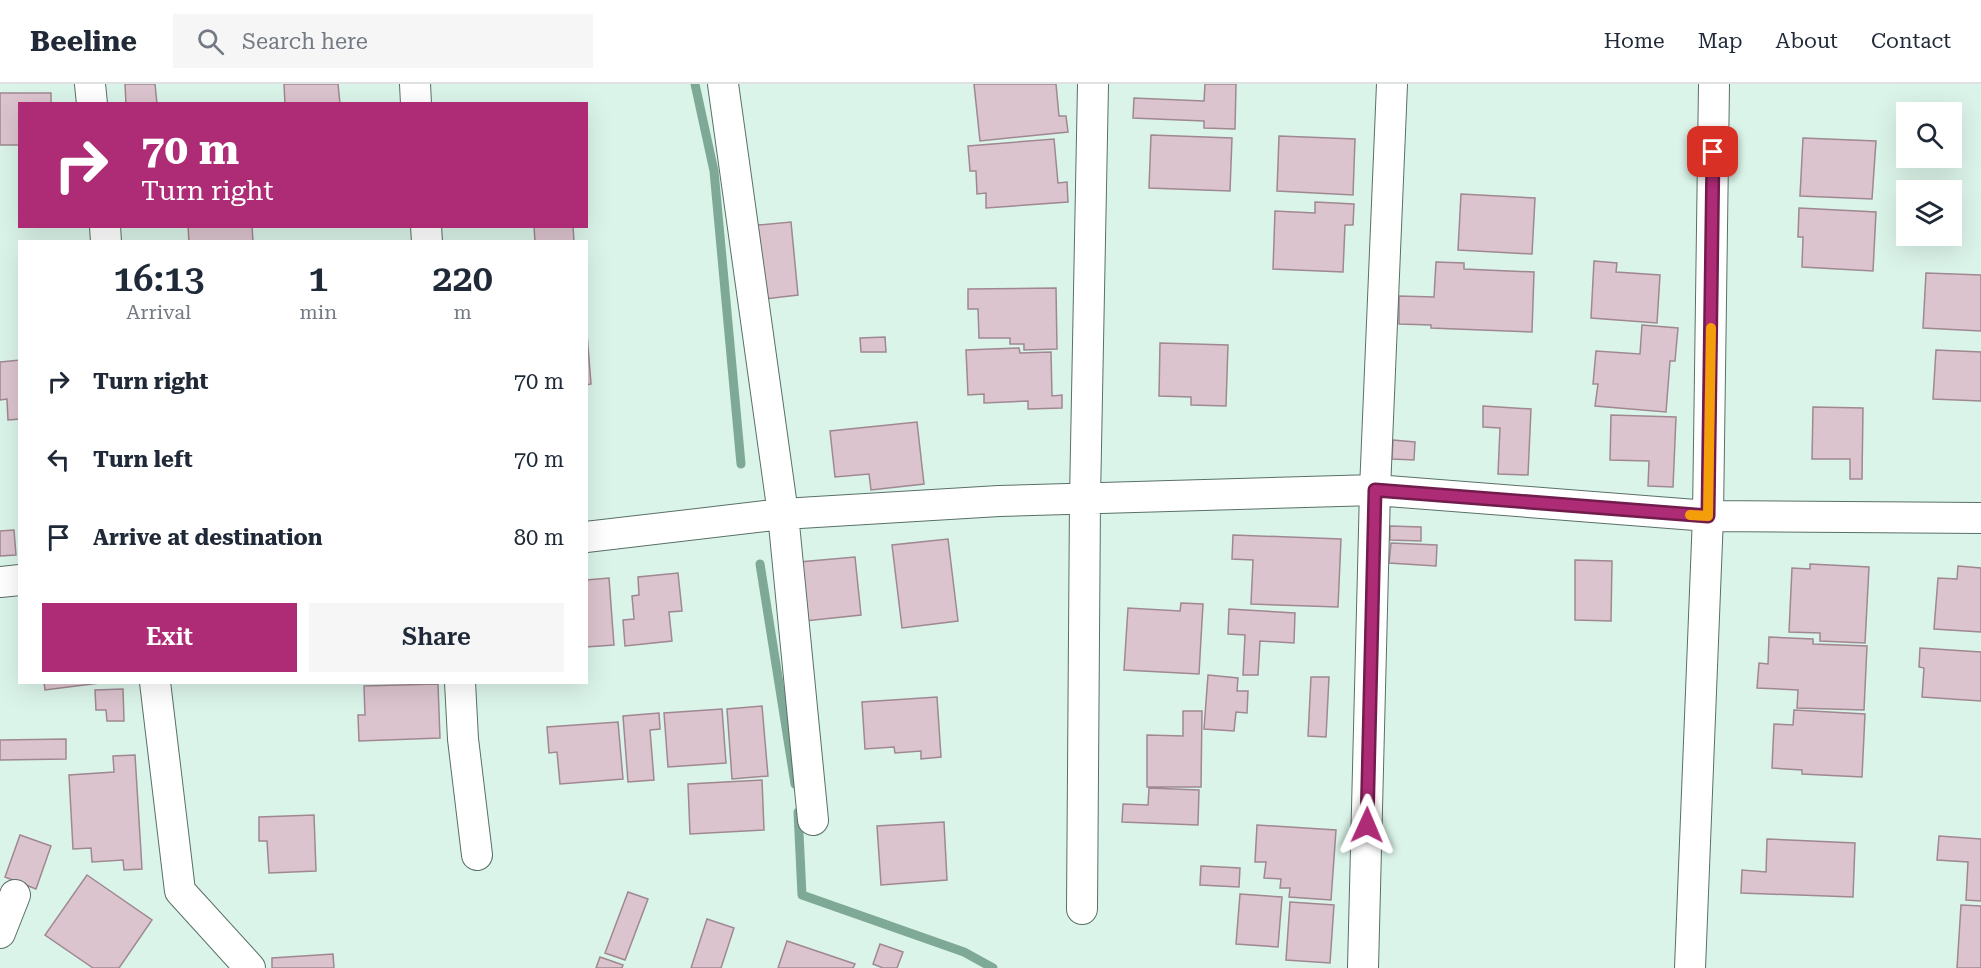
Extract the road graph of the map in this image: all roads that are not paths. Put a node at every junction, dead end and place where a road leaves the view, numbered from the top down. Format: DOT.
graph roads {
  1 [pos="90,84"];
  2 [pos="415,84"];
  3 [pos="723,84"];
  4 [pos="1094,84"];
  5 [pos="1392,84"];
  6 [pos="1714,84"];
  7 [pos="92,102"];
  8 [pos="416,102"];
  9 [pos="1375,490"];
  10 [pos="1085,499"];
  11 [pos="783,514"];
  12 [pos="1708,516"];
  13 [pos="1981,518"];
  14 [pos="588,537"];
  15 [pos="18,580"];
  16 [pos="0,582"];
  17 [pos="155,684"];
  18 [pos="460,684"];
  19 [pos="813,820"];
  20 [pos="477,855"];
  21 [pos="15,895"];
  22 [pos="1082,909"];
  23 [pos="0,933"];
  24 [pos="250,968"];
  25 [pos="1363,968"];
  26 [pos="1690,968"];
  1 -- 7 [label="street"];
  2 -- 8 [label="street"];
  3 -- 11 [label="street"];
  4 -- 10 [label="street"];
  5 -- 9 [label="street"];
  6 -- 12 [label="street"];
  9 -- 10 [label="street"];
  9 -- 12 [label="street"];
  9 -- 25 [label="street"];
  10 -- 11 [label="street"];
  10 -- 22 [label="street"];
  11 -- 14 [label="street"];
  11 -- 19 [label="street"];
  12 -- 13 [label="street"];
  12 -- 26 [label="street"];
  15 -- 16 [label="street"];
  17 -- 24 [label="street"];
  18 -- 20 [label="street"];
  21 -- 23 [label="street"];
}
